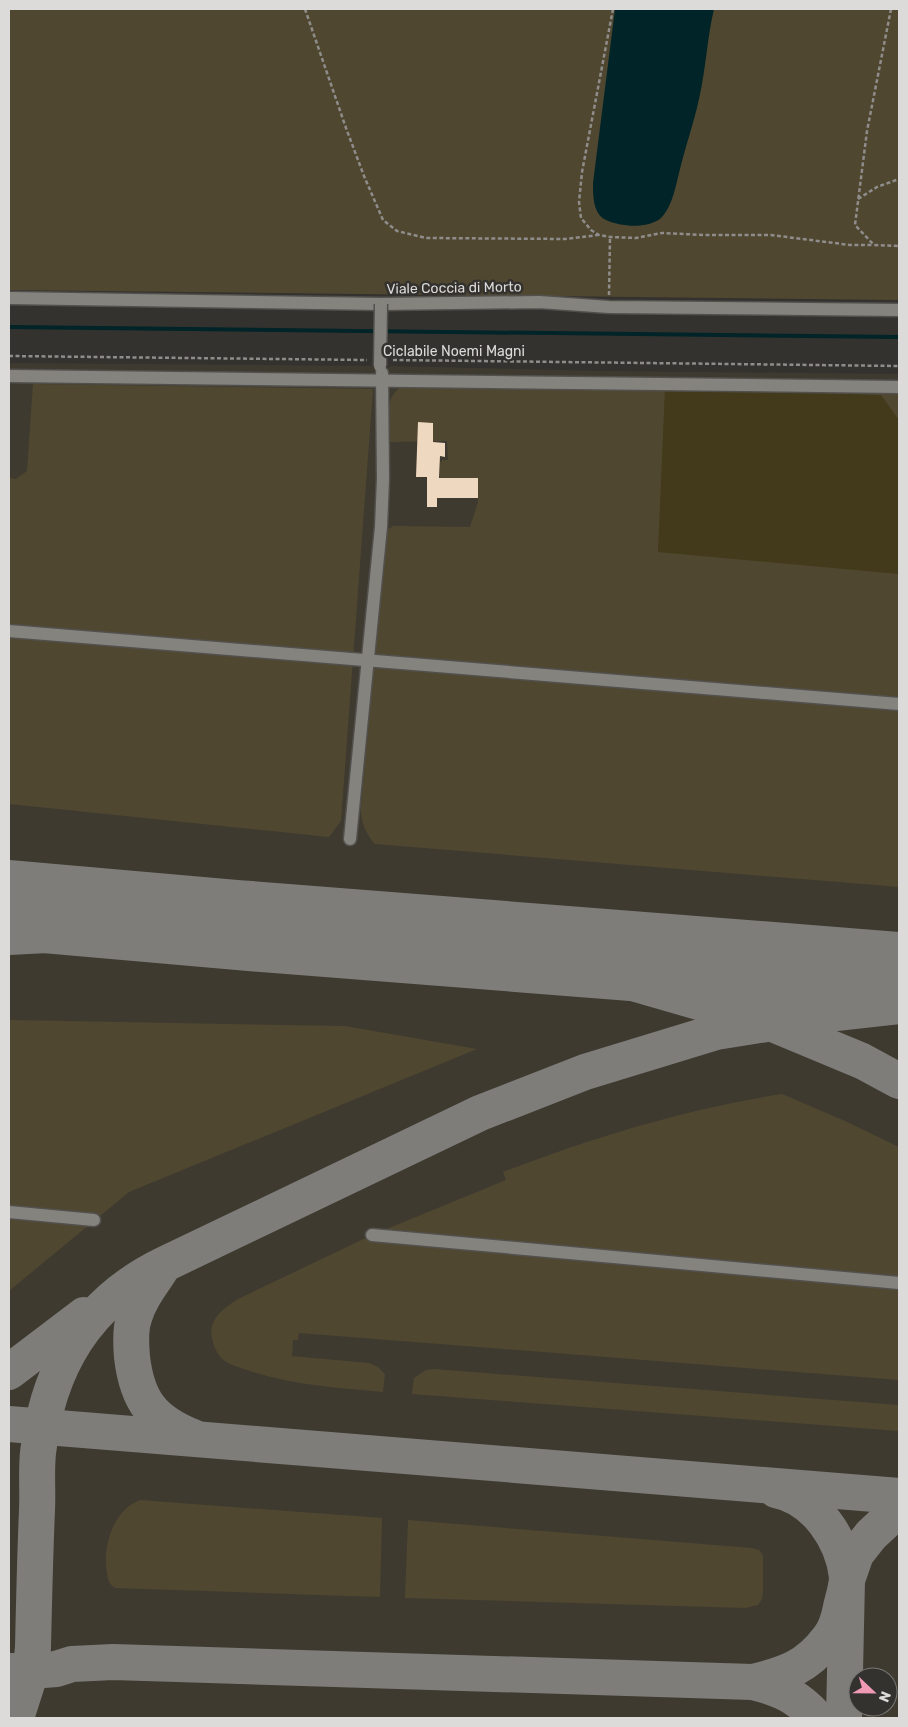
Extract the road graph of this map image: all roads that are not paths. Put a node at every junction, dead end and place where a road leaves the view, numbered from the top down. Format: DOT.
graph roads {
  1 [pos="9,298"];
  2 [pos="381,304"];
  3 [pos="899,310"];
  4 [pos="9,376"];
  5 [pos="383,381"];
  6 [pos="899,387"];
  7 [pos="9,631"];
  8 [pos="899,704"];
  9 [pos="350,839"];
  10 [pos="9,1212"];
  11 [pos="94,1220"];
  12 [pos="372,1235"];
  13 [pos="899,1283"];
  1 -- 2 [label="street, Viale Coccia di Morto"];
  2 -- 3 [label="street, Viale Coccia di Morto"];
  2 -- 5 [label="street, bridge"];
  4 -- 5 [label="street"];
  5 -- 6 [label="street"];
  5 -- 9 [label="street"];
  7 -- 8 [label="street"];
  10 -- 11 [label="street"];
  12 -- 13 [label="street"];
}
